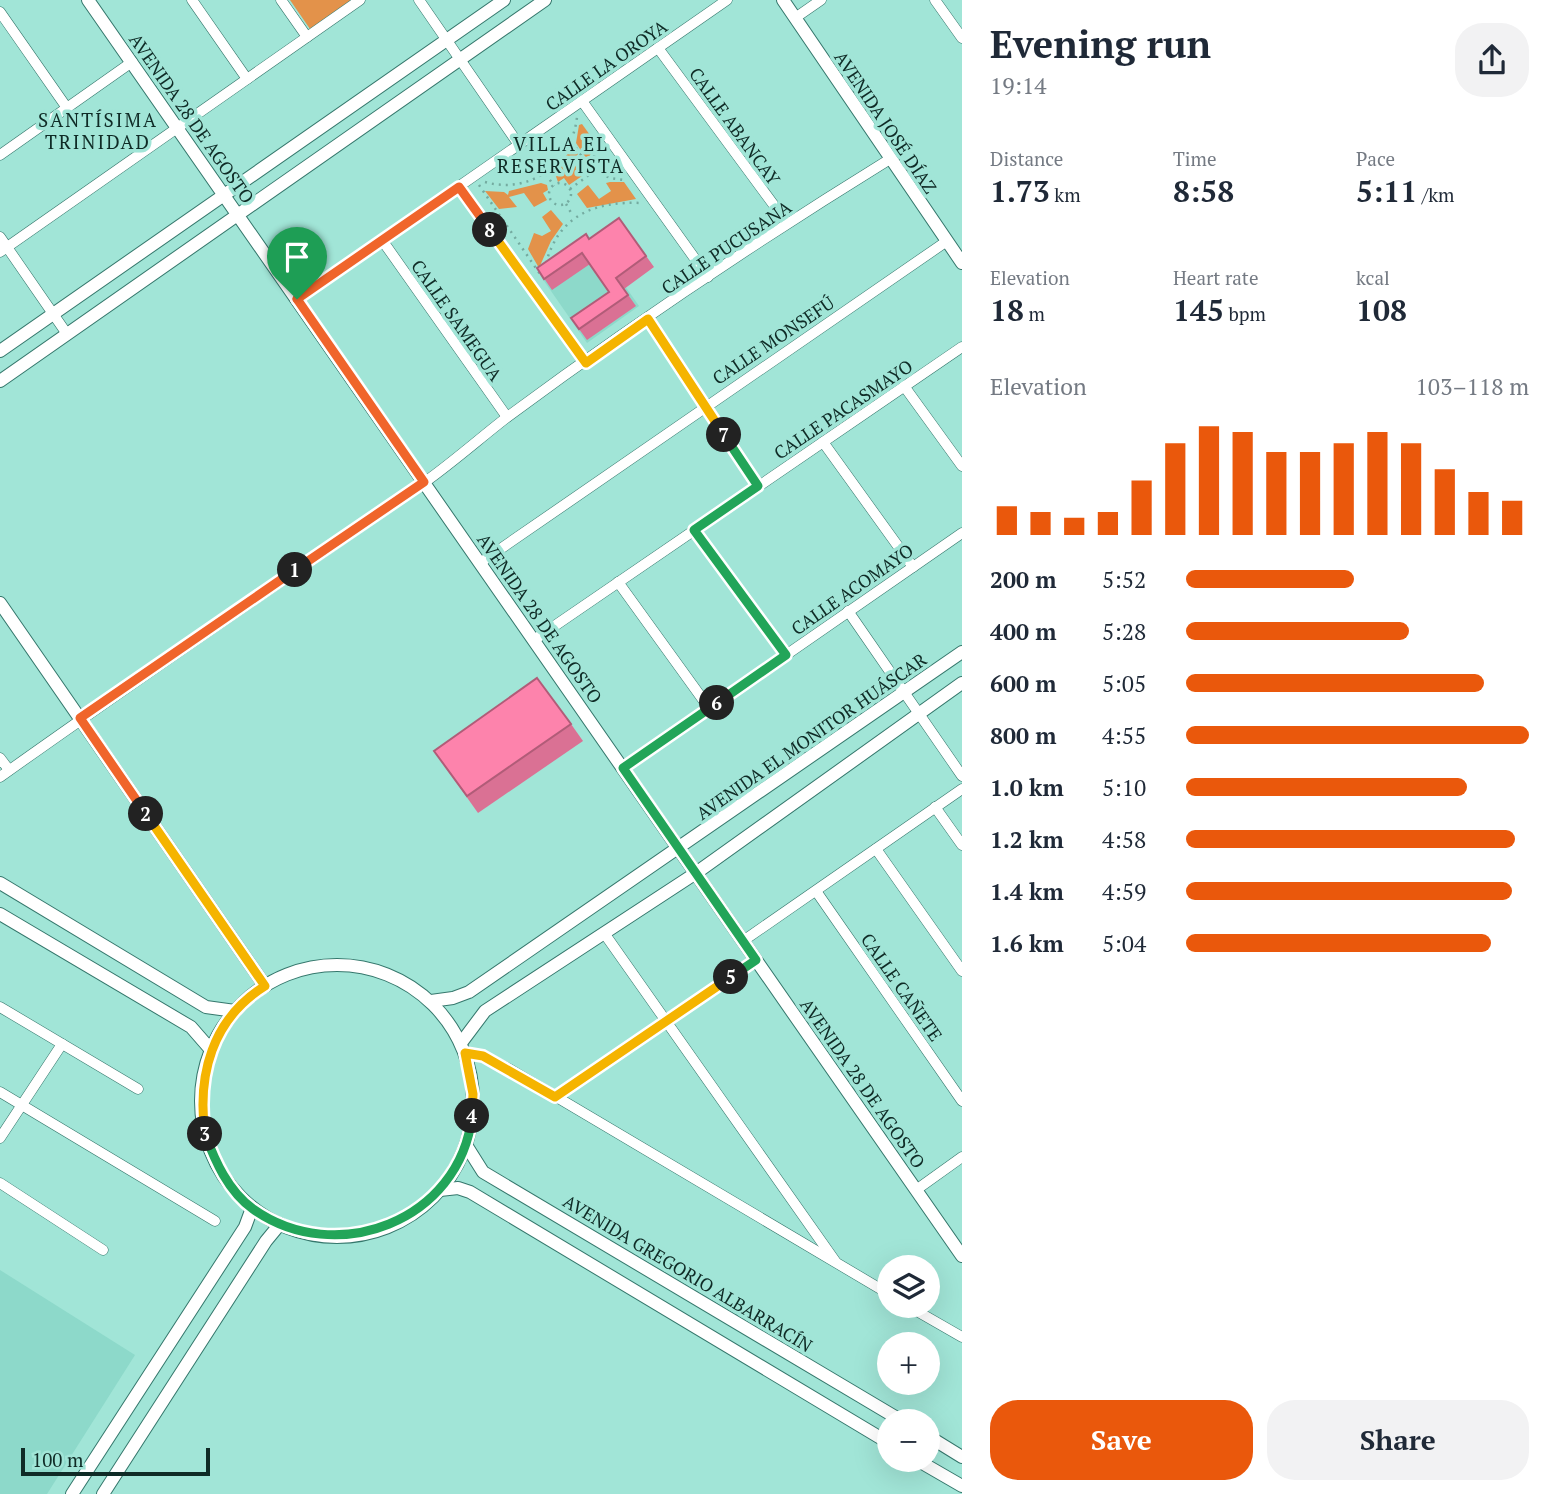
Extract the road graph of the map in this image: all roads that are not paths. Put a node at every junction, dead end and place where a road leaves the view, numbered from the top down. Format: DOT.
graph roads {
  1 [pos="88,0"];
  2 [pos="192,0"];
  3 [pos="281,0"];
  4 [pos="360,0"];
  5 [pos="419,0"];
  6 [pos="504,0"];
  7 [pos="545,0"];
  8 [pos="727,0"];
  9 [pos="783,0"];
  10 [pos="821,0"];
  11 [pos="935,0"];
  12 [pos="0,12"];
  13 [pos="795,18"];
  14 [pos="307,37"];
  15 [pos="962,38"];
  16 [pos="446,40"];
  17 [pos="658,48"];
  18 [pos="460,59"];
  19 [pos="132,62"];
  20 [pos="247,79"];
  21 [pos="580,106"];
  22 [pos="67,108"];
  23 [pos="177,128"];
  24 [pos="519,145"];
  25 [pos="2,149"];
  26 [pos="890,159"];
  27 [pos="459,187"];
  28 [pos="223,194"];
  29 [pos="238,215"];
  30 [pos="786,223"];
  31 [pos="0,237"];
  32 [pos="382,240"];
  33 [pos="947,241"];
  34 [pos="4,250"];
  35 [pos="962,263"];
  36 [pos="708,277"];
  37 [pos="297,299"];
  38 [pos="53,314"];
  39 [pos="648,319"];
  40 [pos="67,334"];
  41 [pos="962,346"];
  42 [pos="0,351"];
  43 [pos="586,363"];
  44 [pos="0,381"];
  45 [pos="904,386"];
  46 [pos="704,406"];
  47 [pos="507,418"];
  48 [pos="823,442"];
  49 [pos="962,466"];
  50 [pos="424,482"];
  51 [pos="758,486"];
  52 [pos="694,530"];
  53 [pos="962,533"];
  54 [pos="480,563"];
  55 [pos="913,567"];
  56 [pos="618,582"];
  57 [pos="0,603"];
  58 [pos="848,611"];
  59 [pos="534,640"];
  60 [pos="962,652"];
  61 [pos="786,655"];
  62 [pos="962,683"];
  63 [pos="905,691"];
  64 [pos="709,708"];
  65 [pos="920,712"];
  66 [pos="80,718"];
  67 [pos="0,758"];
  68 [pos="623,768"];
  69 [pos="9,770"];
  70 [pos="962,776"];
  71 [pos="0,777"];
  72 [pos="962,789"];
  73 [pos="936,807"];
  74 [pos="962,845"];
  75 [pos="680,849"];
  76 [pos="876,849"];
  77 [pos="696,873"];
  78 [pos="0,883"];
  79 [pos="816,891"];
  80 [pos="0,914"];
  81 [pos="604,933"];
  82 [pos="743,941"];
  83 [pos="756,960"];
  84 [pos="962,971"];
  85 [pos="265,986"];
  86 [pos="431,1001"];
  87 [pos="0,1007"];
  88 [pos="235,1011"];
  89 [pos="666,1021"];
  90 [pos="62,1044"];
  91 [pos="463,1048"];
  92 [pos="211,1050"];
  93 [pos="138,1089"];
  94 [pos="0,1092"];
  95 [pos="555,1097"];
  96 [pos="962,1101"];
  97 [pos="22,1105"];
  98 [pos="0,1138"];
  99 [pos="466,1145"];
  100 [pos="962,1157"];
  101 [pos="0,1183"];
  102 [pos="440,1190"];
  103 [pos="916,1190"];
  104 [pos="252,1208"];
  105 [pos="215,1221"];
  106 [pos="279,1224"];
  107 [pos="103,1250"];
  108 [pos="962,1256"];
  109 [pos="838,1264"];
  110 [pos="877,1287"];
  111 [pos="929,1318"];
  112 [pos="962,1337"];
  113 [pos="882,1409"];
  114 [pos="877,1436"];
  115 [pos="940,1443"];
  116 [pos="962,1457"];
  117 [pos="938,1472"];
  118 [pos="962,1486"];
  119 [pos="72,1494"];
  120 [pos="103,1494"];
  1 -- 19 [label="street, AVENIDA 28 DE AGOSTO"];
  2 -- 20 [label="street"];
  3 -- 14 [label="street"];
  4 -- 14 [label="street"];
  5 -- 16 [label="street"];
  6 -- 16 [label="street"];
  7 -- 18 [label="street"];
  8 -- 17 [label="street, CALLE LA OROYA"];
  9 -- 13 [label="street, AVENIDA JOSÉ DÍAZ"];
  10 -- 13 [label="street"];
  11 -- 15 [label="street"];
  12 -- 22 [label="street"];
  13 -- 26 [label="street, AVENIDA JOSÉ DÍAZ"];
  14 -- 20 [label="street"];
  16 -- 18 [label="street"];
  16 -- 28 [label="street"];
  17 -- 21 [label="street, CALLE LA OROYA"];
  17 -- 30 [label="street, CALLE ABANCAY"];
  18 -- 24 [label="street"];
  18 -- 29 [label="street"];
  19 -- 22 [label="street"];
  19 -- 23 [label="street, AVENIDA 28 DE AGOSTO"];
  20 -- 23 [label="street"];
  21 -- 24 [label="street, CALLE LA OROYA"];
  21 -- 36 [label="street"];
  22 -- 25 [label="street"];
  23 -- 28 [label="street, AVENIDA 28 DE AGOSTO"];
  23 -- 34 [label="street"];
  24 -- 27 [label="street, CALLE LA OROYA"];
  26 -- 30 [label="street, CALLE PUCUSANA"];
  26 -- 33 [label="street, AVENIDA JOSÉ DÍAZ"];
  27 -- 32 [label="street, CALLE LA OROYA"];
  27 -- 43 [label="street"];
  28 -- 29 [label="street, AVENIDA 28 DE AGOSTO"];
  28 -- 38 [label="street"];
  29 -- 37 [label="street, AVENIDA 28 DE AGOSTO"];
  29 -- 40 [label="street"];
  30 -- 36 [label="street, CALLE PUCUSANA"];
  31 -- 34 [label="street"];
  32 -- 37 [label="street, CALLE LA OROYA"];
  32 -- 47 [label="street, CALLE SAMEGUA"];
  33 -- 35 [label="street, AVENIDA JOSÉ DÍAZ"];
  33 -- 46 [label="street, CALLE MONSEFÚ"];
  34 -- 38 [label="street"];
  36 -- 39 [label="street, CALLE PUCUSANA"];
  37 -- 50 [label="street, AVENIDA 28 DE AGOSTO"];
  38 -- 40 [label="street"];
  38 -- 42 [label="street"];
  39 -- 43 [label="street, CALLE PUCUSANA"];
  39 -- 46 [label="street"];
  40 -- 44 [label="street"];
  41 -- 45 [label="street, CALLE PACASMAYO"];
  43 -- 47 [label="street, CALLE PUCUSANA"];
  45 -- 48 [label="street, CALLE PACASMAYO"];
  45 -- 49 [label="street"];
  46 -- 51 [label="street"];
  46 -- 54 [label="street, CALLE MONSEFÚ"];
  47 -- 50 [label="street, CALLE PUCUSANA"];
  48 -- 51 [label="street, CALLE PACASMAYO"];
  48 -- 55 [label="street"];
  50 -- 54 [label="street, AVENIDA 28 DE AGOSTO"];
  50 -- 66 [label="street, CALLE PUCUSANA"];
  51 -- 52 [label="street, CALLE PACASMAYO"];
  52 -- 56 [label="street, CALLE PACASMAYO"];
  52 -- 61 [label="street"];
  53 -- 55 [label="street, CALLE ACOMAYO"];
  54 -- 59 [label="street, AVENIDA 28 DE AGOSTO"];
  55 -- 58 [label="street, CALLE ACOMAYO"];
  56 -- 59 [label="street, CALLE PACASMAYO"];
  56 -- 64 [label="street"];
  57 -- 66 [label="street"];
  58 -- 61 [label="street, CALLE ACOMAYO"];
  58 -- 63 [label="street"];
  59 -- 68 [label="street, AVENIDA 28 DE AGOSTO"];
  60 -- 63 [label="street, AVENIDA EL MONITOR HUÁSCAR"];
  61 -- 64 [label="street, CALLE ACOMAYO"];
  62 -- 65 [label="street"];
  63 -- 65 [label="street"];
  63 -- 75 [label="street, AVENIDA EL MONITOR HUÁSCAR"];
  64 -- 68 [label="street, CALLE ACOMAYO"];
  65 -- 70 [label="street"];
  65 -- 77 [label="street"];
  66 -- 69 [label="street, CALLE PUCUSANA"];
  66 -- 85 [label="street"];
  67 -- 69 [label="street"];
  68 -- 75 [label="street, AVENIDA 28 DE AGOSTO"];
  69 -- 71 [label="street, CALLE PUCUSANA"];
  72 -- 73 [label="street"];
  73 -- 74 [label="street"];
  73 -- 76 [label="street"];
  75 -- 77 [label="street, AVENIDA 28 DE AGOSTO"];
  75 -- 86 [label="street, AVENIDA EL MONITOR HUÁSCAR"];
  76 -- 79 [label="street"];
  76 -- 84 [label="street"];
  77 -- 81 [label="street"];
  77 -- 82 [label="street, AVENIDA 28 DE AGOSTO"];
  78 -- 88 [label="street"];
  79 -- 82 [label="street"];
  79 -- 96 [label="street, CALLE CAÑETE"];
  80 -- 92 [label="street"];
  81 -- 89 [label="street"];
  81 -- 91 [label="street"];
  82 -- 83 [label="street, AVENIDA 28 DE AGOSTO"];
  83 -- 89 [label="street"];
  83 -- 103 [label="street, AVENIDA 28 DE AGOSTO"];
  85 -- 86 [label="street"];
  85 -- 88 [label="street"];
  86 -- 91 [label="street"];
  87 -- 90 [label="street"];
  88 -- 92 [label="street"];
  89 -- 95 [label="street"];
  89 -- 109 [label="street"];
  90 -- 93 [label="street"];
  90 -- 97 [label="street"];
  91 -- 95 [label="street"];
  91 -- 99 [label="street"];
  92 -- 104 [label="street"];
  94 -- 97 [label="street"];
  95 -- 109 [label="street"];
  97 -- 98 [label="street"];
  97 -- 105 [label="street"];
  99 -- 102 [label="street"];
  99 -- 113 [label="street, AVENIDA GREGORIO ALBARRACÍN"];
  100 -- 103 [label="street"];
  101 -- 107 [label="street"];
  102 -- 106 [label="street"];
  102 -- 114 [label="street"];
  103 -- 108 [label="street, AVENIDA 28 DE AGOSTO"];
  104 -- 106 [label="street"];
  104 -- 119 [label="street"];
  106 -- 120 [label="street"];
  109 -- 110 [label="street"];
  111 -- 112 [label="street"];
  115 -- 116 [label="street"];
  117 -- 118 [label="street"];
}
